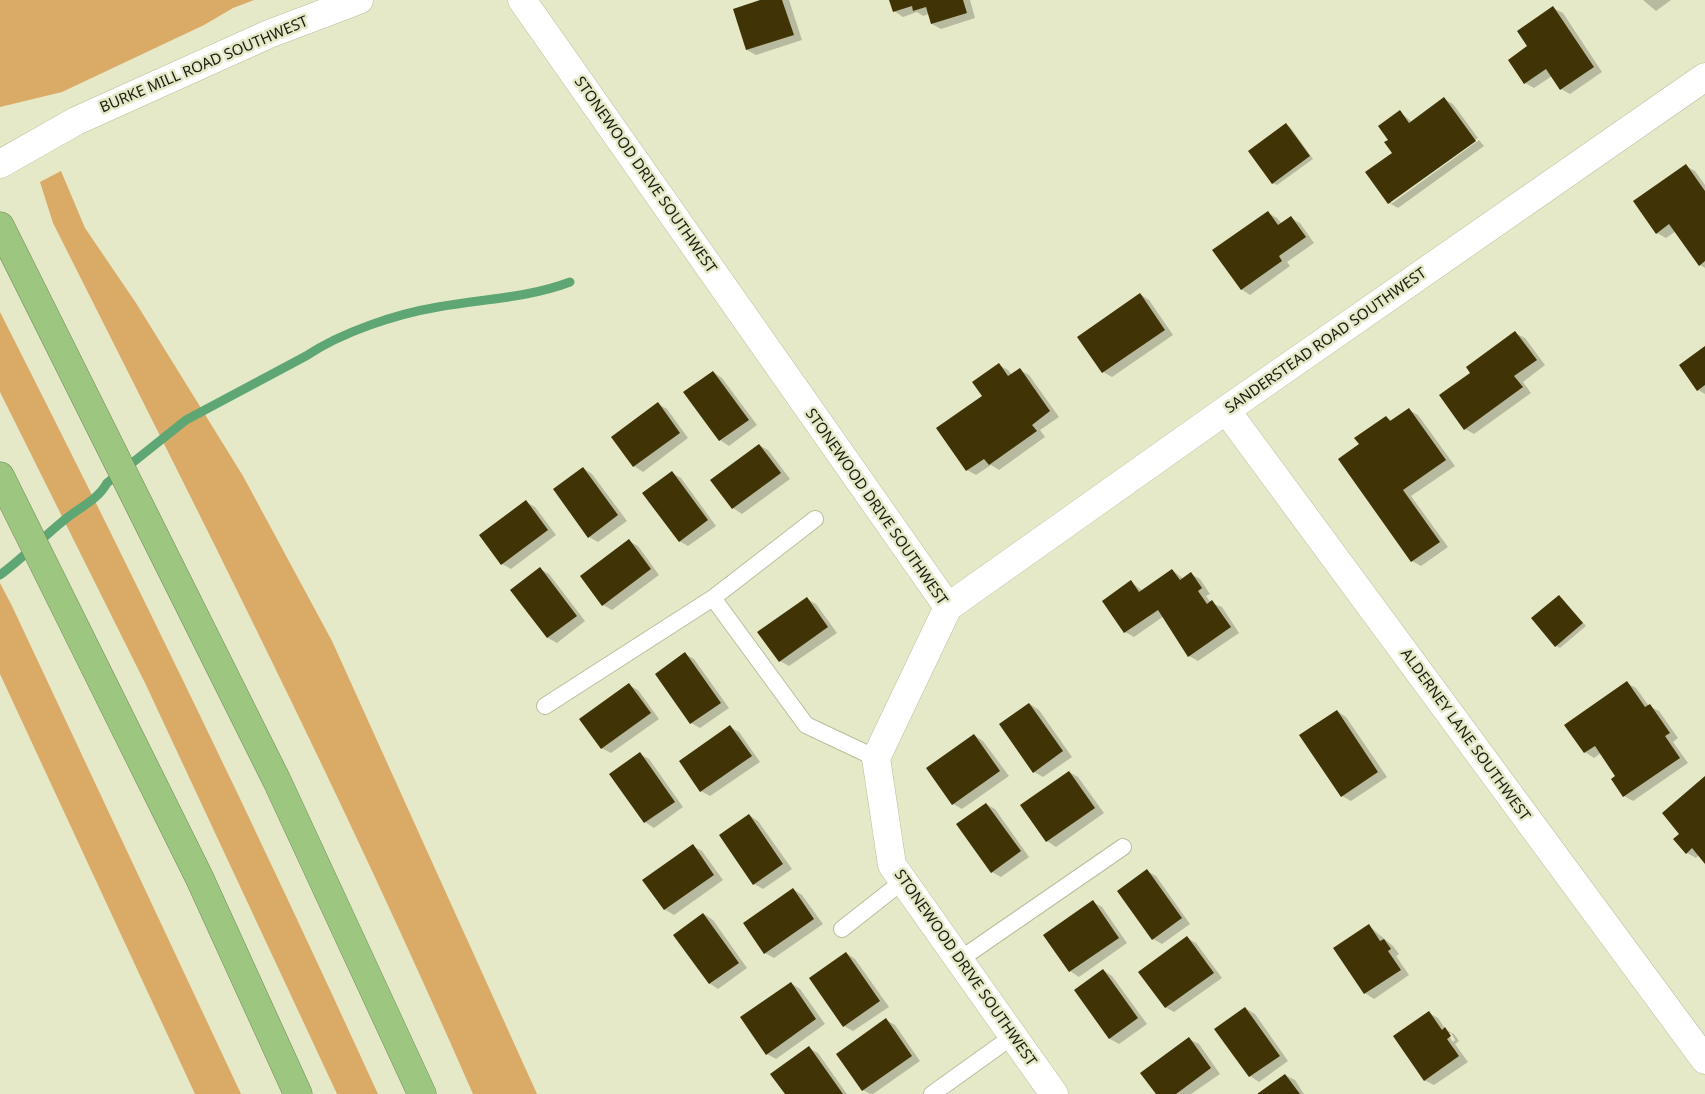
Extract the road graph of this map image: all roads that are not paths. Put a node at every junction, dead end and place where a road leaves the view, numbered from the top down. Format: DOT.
graph roads {
  1 [pos="360,0"];
  2 [pos="522,0"];
  3 [pos="1705,76"];
  4 [pos="0,164"];
  5 [pos="0,226"];
  6 [pos="1226,410"];
  7 [pos="0,476"];
  8 [pos="815,519"];
  9 [pos="713,598"];
  10 [pos="948,607"];
  11 [pos="546,706"];
  12 [pos="876,758"];
  13 [pos="1123,847"];
  14 [pos="903,881"];
  15 [pos="842,929"];
  16 [pos="959,960"];
  17 [pos="1013,1036"];
  18 [pos="1705,1060"];
  19 [pos="298,1094"];
  20 [pos="422,1094"];
  21 [pos="932,1094"];
  22 [pos="1054,1094"];
  1 -- 4 [label="street, BURKE MILL ROAD SOUTHWEST"];
  2 -- 10 [label="street, STONEWOOD DRIVE SOUTHWEST"];
  3 -- 6 [label="street, SANDERSTEAD ROAD SOUTHWEST"];
  5 -- 20 [label="highway"];
  6 -- 10 [label="street, SANDERSTEAD ROAD SOUTHWEST"];
  6 -- 18 [label="street, ALDERNEY LANE SOUTHWEST"];
  7 -- 19 [label="highway"];
  8 -- 9 [label="lane"];
  9 -- 11 [label="lane"];
  9 -- 12 [label="lane"];
  10 -- 12 [label="street, STONEWOOD DRIVE SOUTHWEST"];
  12 -- 14 [label="street, STONEWOOD DRIVE SOUTHWEST"];
  13 -- 16 [label="lane"];
  14 -- 15 [label="lane"];
  14 -- 16 [label="street, STONEWOOD DRIVE SOUTHWEST"];
  16 -- 17 [label="street, STONEWOOD DRIVE SOUTHWEST"];
  17 -- 21 [label="lane"];
  17 -- 22 [label="street, STONEWOOD DRIVE SOUTHWEST"];
}
